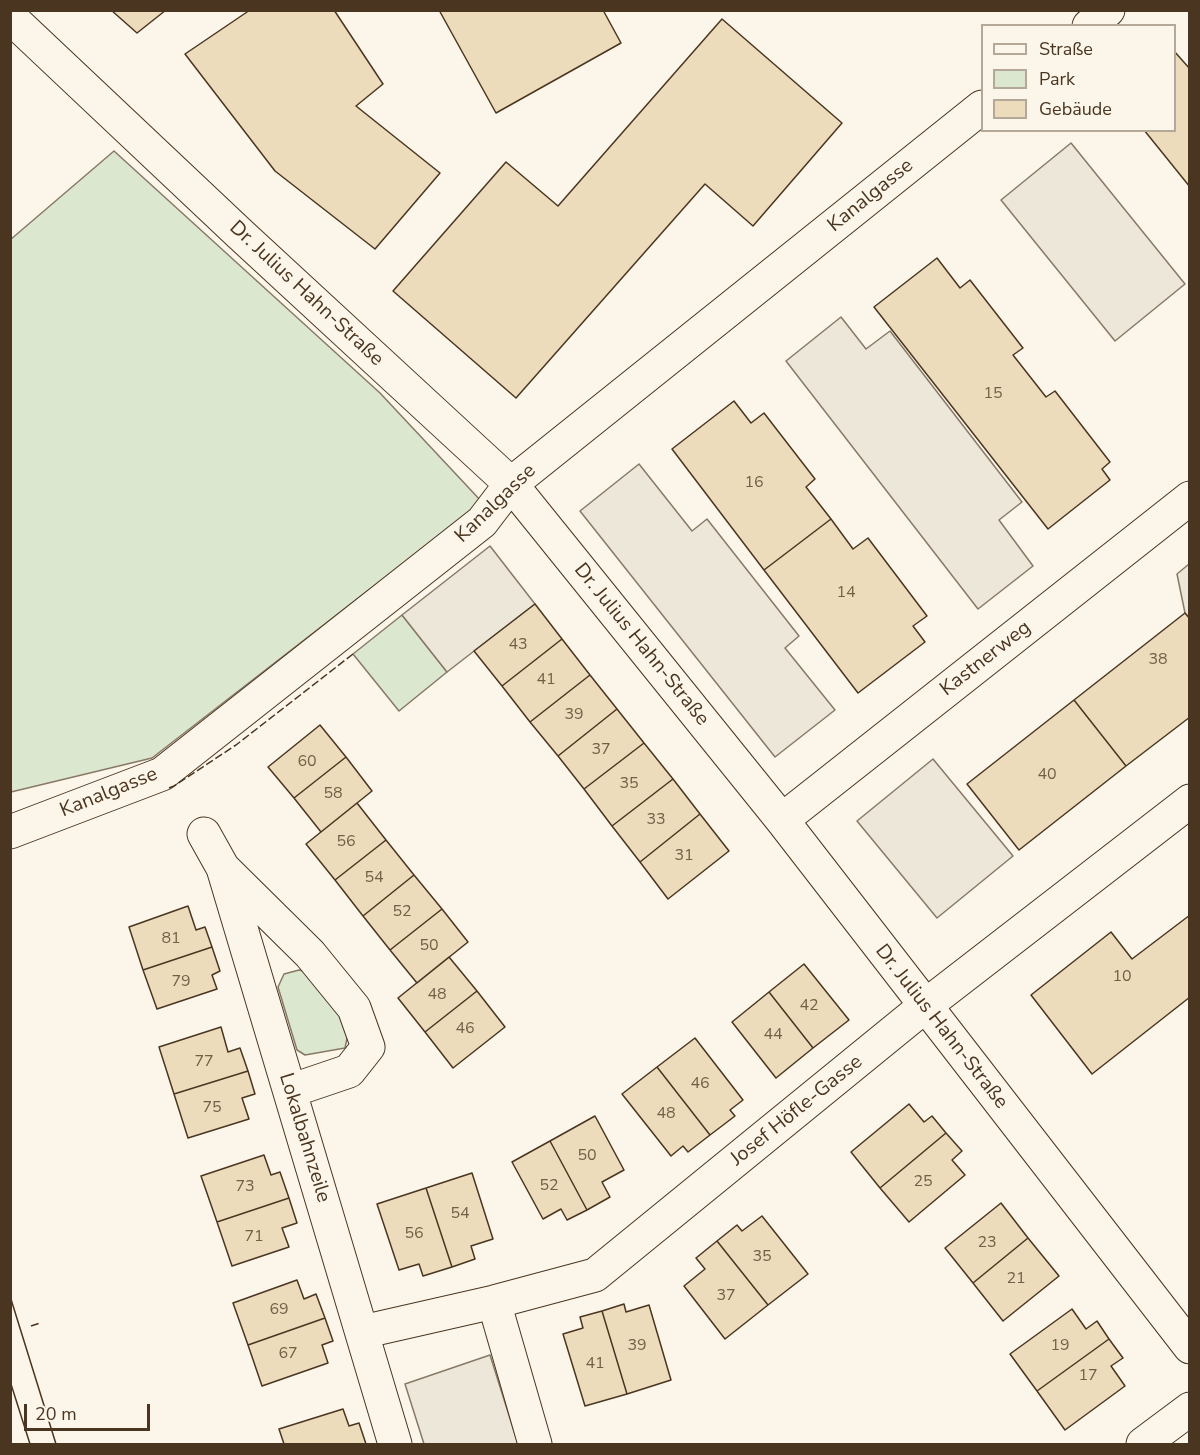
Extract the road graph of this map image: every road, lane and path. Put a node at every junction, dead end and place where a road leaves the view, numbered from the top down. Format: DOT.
graph roads {
  1 [pos="1108,10"];
  2 [pos="10,17"];
  3 [pos="1091,24"];
  4 [pos="981,108"];
  5 [pos="512,484"];
  6 [pos="1190,498"];
  7 [pos="1190,801"];
  8 [pos="782,820"];
  9 [pos="10,832"];
  10 [pos="204,834"];
  11 [pos="223,868"];
  12 [pos="925,1006"];
  13 [pos="290,1091"];
  14 [pos="494,1302"];
  15 [pos="362,1332"];
  16 [pos="1190,1347"];
  17 [pos="1190,1409"];
  18 [pos="395,1444"];
  19 [pos="535,1444"];
  20 [pos="1143,1444"];
  1 -- 3 [label="street"];
  2 -- 5 [label="street, Dr. Julius Hahn-Straße"];
  4 -- 5 [label="street, Kanalgasse"];
  5 -- 8 [label="street, Dr. Julius Hahn-Straße"];
  5 -- 9 [label="street, Kanalgasse"];
  6 -- 8 [label="street, Kastnerweg"];
  7 -- 12 [label="street, Josef Höfle-Gasse"];
  8 -- 12 [label="street, Dr. Julius Hahn-Straße"];
  10 -- 11 [label="street, Lokalbahnzeile"];
  11 -- 13 [label="street, Lokalbahnzeile"];
  11 -- 13 [label="street"];
  12 -- 14 [label="street, Josef Höfle-Gasse"];
  12 -- 16 [label="street, Dr. Julius Hahn-Straße"];
  13 -- 15 [label="street, Lokalbahnzeile"];
  14 -- 15 [label="street, Josef Höfle-Gasse"];
  14 -- 19 [label="street"];
  15 -- 18 [label="street, Lokalbahnzeile"];
  17 -- 20 [label="street"];
}
